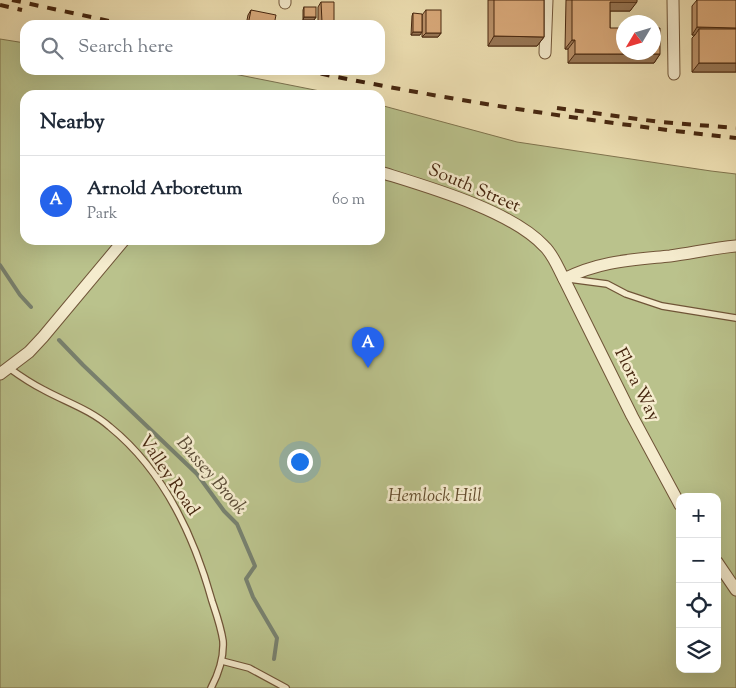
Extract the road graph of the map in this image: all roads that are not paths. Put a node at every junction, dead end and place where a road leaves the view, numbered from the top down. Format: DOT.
graph roads {
  1 [pos="547,0"];
  2 [pos="673,0"];
  3 [pos="545,53"];
  4 [pos="674,74"];
  5 [pos="385,174"];
  6 [pos="120,245"];
  7 [pos="736,246"];
  8 [pos="564,279"];
  9 [pos="736,318"];
  10 [pos="4,371"];
  11 [pos="676,498"];
  12 [pos="721,568"];
  13 [pos="736,590"];
  14 [pos="222,661"];
  15 [pos="212,688"];
  16 [pos="286,688"];
  1 -- 3 [label="street"];
  2 -- 4 [label="street"];
  5 -- 8 [label="street, South Street"];
  6 -- 10 [label="street"];
  7 -- 8 [label="street"];
  8 -- 9 [label="lane"];
  8 -- 11 [label="street, Flora Way"];
  10 -- 14 [label="lane, Valley Road"];
  12 -- 13 [label="street"];
  14 -- 15 [label="lane, Valley Road"];
  14 -- 16 [label="lane"];
}
